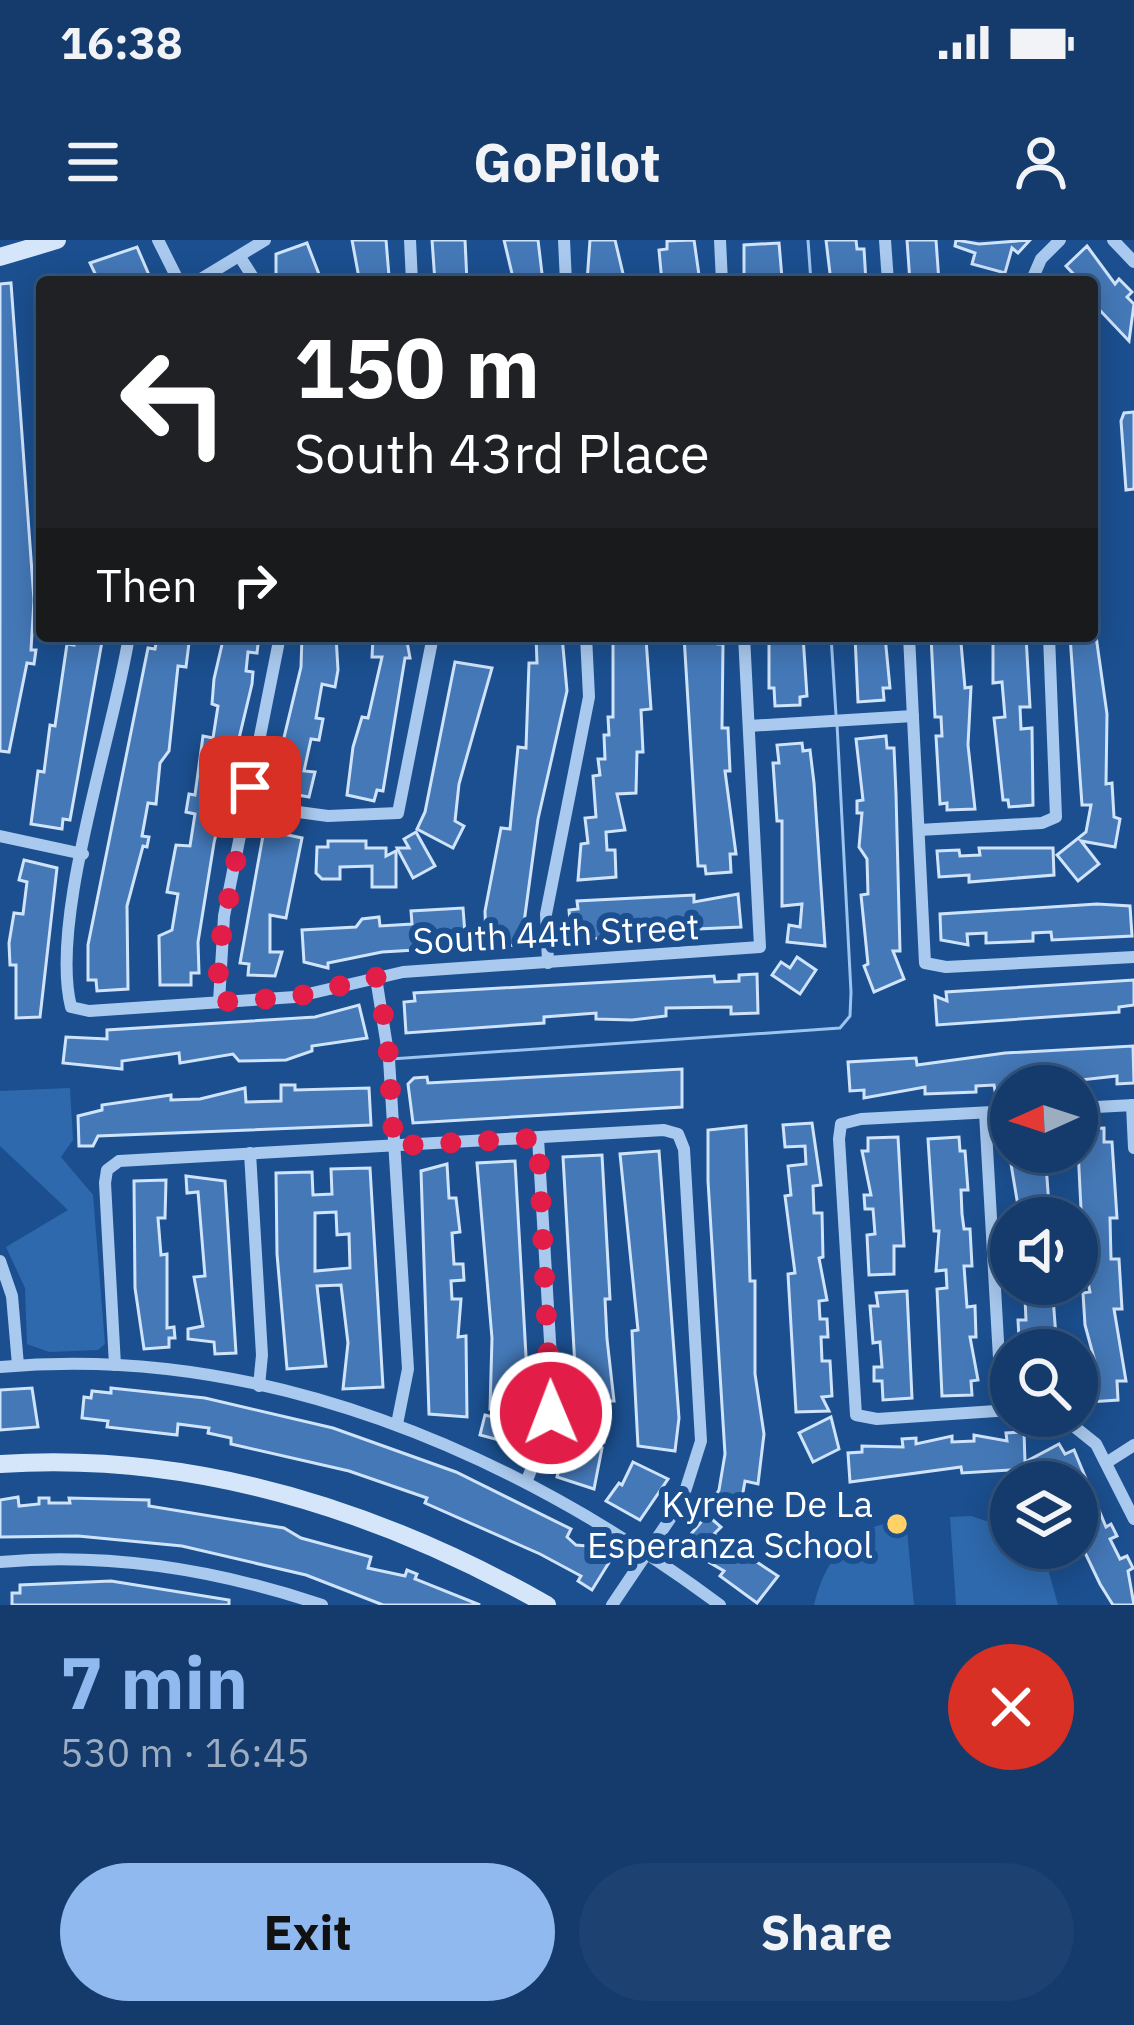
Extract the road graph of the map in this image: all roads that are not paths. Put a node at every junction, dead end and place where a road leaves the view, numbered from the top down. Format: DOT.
graph roads {
  1 [pos="57,240"];
  2 [pos="158,240"];
  3 [pos="265,240"];
  4 [pos="410,240"];
  5 [pos="564,240"];
  6 [pos="720,240"];
  7 [pos="885,240"];
  8 [pos="1060,240"];
  9 [pos="1112,240"];
  10 [pos="0,257"];
  11 [pos="240,257"];
  12 [pos="1134,262"];
  13 [pos="176,276"];
  14 [pos="207,276"];
  15 [pos="252,276"];
  16 [pos="412,276"];
  17 [pos="566,276"];
  18 [pos="722,276"];
  19 [pos="888,276"];
  20 [pos="1034,276"];
  21 [pos="128,642"];
  22 [pos="279,642"];
  23 [pos="432,642"];
  24 [pos="586,642"];
  25 [pos="744,642"];
  26 [pos="908,642"];
  27 [pos="1048,642"];
  28 [pos="913,716"];
  29 [pos="749,726"];
  30 [pos="247,805"];
  31 [pos="919,830"];
  32 [pos="0,836"];
  33 [pos="83,854"];
  34 [pos="1134,957"];
  35 [pos="548,963"];
  36 [pos="376,977"];
  37 [pos="219,1002"];
  38 [pos="1133,1105"];
  39 [pos="1098,1107"];
  40 [pos="985,1113"];
  41 [pos="990,1113"];
  42 [pos="538,1138"];
  43 [pos="394,1146"];
  44 [pos="1134,1148"];
  45 [pos="250,1153"];
  46 [pos="0,1262"];
  47 [pos="1001,1329"];
  48 [pos="18,1365"];
  49 [pos="115,1366"];
  50 [pos="0,1367"];
  51 [pos="259,1386"];
  52 [pos="990,1412"];
  53 [pos="398,1424"];
  54 [pos="1090,1437"];
  55 [pos="1134,1445"];
  56 [pos="1106,1463"];
  57 [pos="0,1464"];
  58 [pos="527,1480"];
  59 [pos="1134,1519"];
  60 [pos="648,1552"];
  61 [pos="0,1562"];
  62 [pos="313,1604"];
  63 [pos="547,1605"];
  64 [pos="612,1605"];
  65 [pos="720,1605"];
  1 -- 10 [label="street"];
  2 -- 13 [label="street"];
  3 -- 11 [label="street"];
  4 -- 16 [label="street"];
  5 -- 17 [label="street"];
  6 -- 18 [label="street"];
  7 -- 19 [label="street"];
  8 -- 20 [label="street"];
  9 -- 12 [label="street"];
  11 -- 14 [label="street"];
  11 -- 15 [label="street"];
  21 -- 33 [label="street"];
  22 -- 30 [label="street"];
  23 -- 30 [label="street"];
  24 -- 35 [label="street"];
  25 -- 29 [label="street"];
  26 -- 28 [label="street"];
  27 -- 31 [label="street"];
  28 -- 29 [label="street"];
  28 -- 31 [label="street"];
  29 -- 35 [label="street, South 44th Street"];
  30 -- 37 [label="street"];
  31 -- 34 [label="street"];
  32 -- 33 [label="street"];
  33 -- 37 [label="street, South 44th Street"];
  35 -- 36 [label="street, South 44th Street"];
  36 -- 37 [label="street, South 44th Street"];
  36 -- 43 [label="street"];
  38 -- 39 [label="street"];
  38 -- 44 [label="street"];
  40 -- 41 [label="street"];
  40 -- 47 [label="street"];
  40 -- 52 [label="street"];
  42 -- 43 [label="street"];
  42 -- 58 [label="street"];
  42 -- 60 [label="street"];
  43 -- 45 [label="street"];
  43 -- 53 [label="street"];
  45 -- 49 [label="street"];
  45 -- 51 [label="street"];
  46 -- 48 [label="street"];
  48 -- 49 [label="street"];
  48 -- 50 [label="street"];
  49 -- 51 [label="street"];
  51 -- 53 [label="street"];
  53 -- 58 [label="street"];
  54 -- 56 [label="street"];
  55 -- 56 [label="street"];
  56 -- 59 [label="street"];
  57 -- 63 [label="street"];
  58 -- 60 [label="street"];
  60 -- 64 [label="street"];
  60 -- 65 [label="street"];
  61 -- 62 [label="street"];
}
